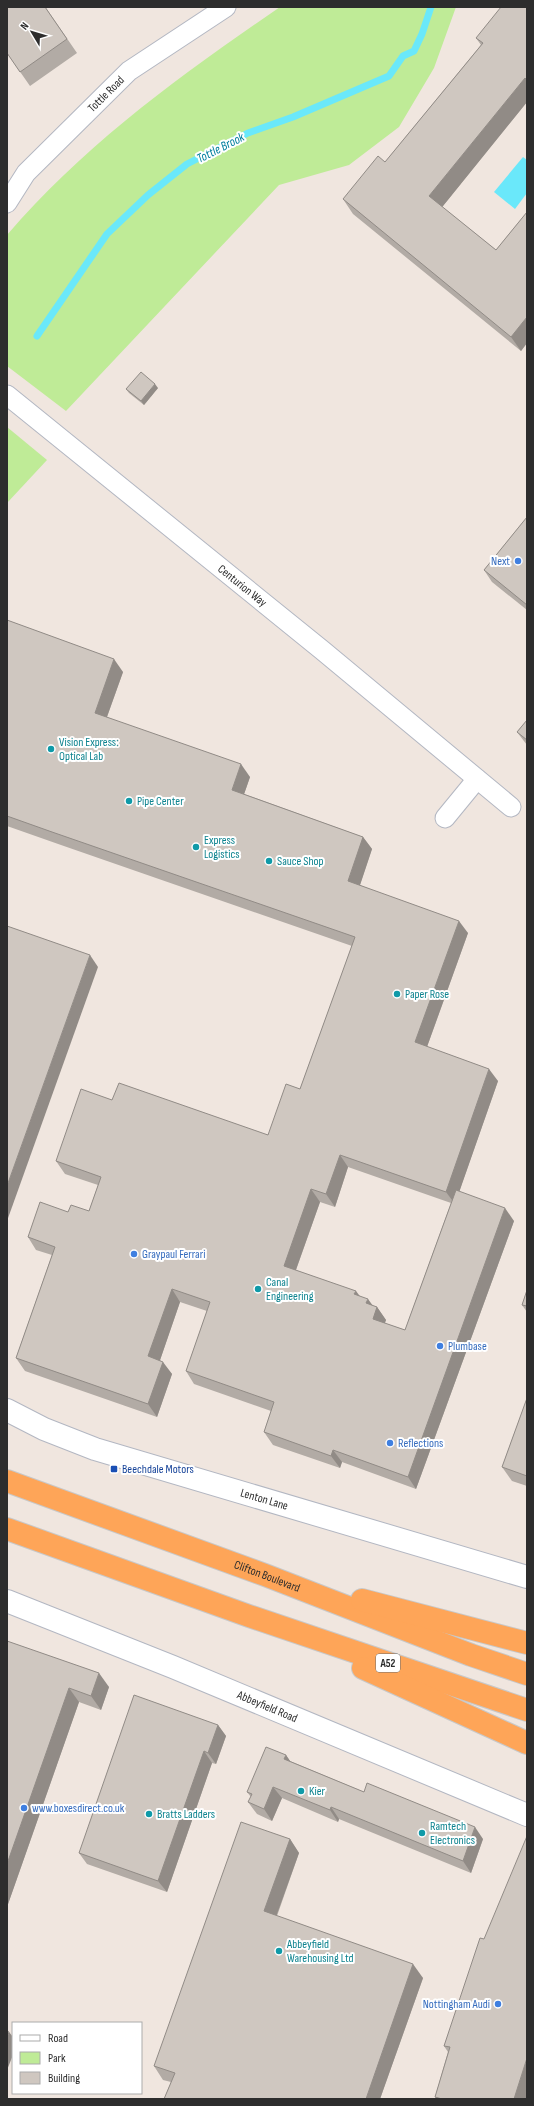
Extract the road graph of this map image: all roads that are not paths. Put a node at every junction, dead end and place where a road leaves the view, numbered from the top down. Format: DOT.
graph roads {
  1 [pos="226,7"];
  2 [pos="7,203"];
  3 [pos="7,395"];
  4 [pos="476,779"];
  5 [pos="511,806"];
  6 [pos="445,818"];
  7 [pos="7,1410"];
  8 [pos="7,1480"];
  9 [pos="7,1529"];
  10 [pos="265,1576"];
  11 [pos="527,1577"];
  12 [pos="7,1601"];
  13 [pos="249,1616"];
  14 [pos="527,1643"];
  15 [pos="527,1674"];
  16 [pos="527,1710"];
  17 [pos="527,1743"];
  18 [pos="527,1815"];
  1 -- 2 [label="street, Tottle Road"];
  3 -- 4 [label="street, Centurion Way"];
  4 -- 5 [label="street, Centurion Way"];
  4 -- 6 [label="street"];
  7 -- 11 [label="street, Lenton Lane"];
  8 -- 10 [label="highway, Clifton Boulevard"];
  9 -- 13 [label="highway, A52"];
  10 -- 14 [label="highway"];
  10 -- 15 [label="highway, Clifton Boulevard"];
  12 -- 18 [label="street, Abbeyfield Road"];
  13 -- 16 [label="highway, A52"];
  13 -- 17 [label="highway"];
}
